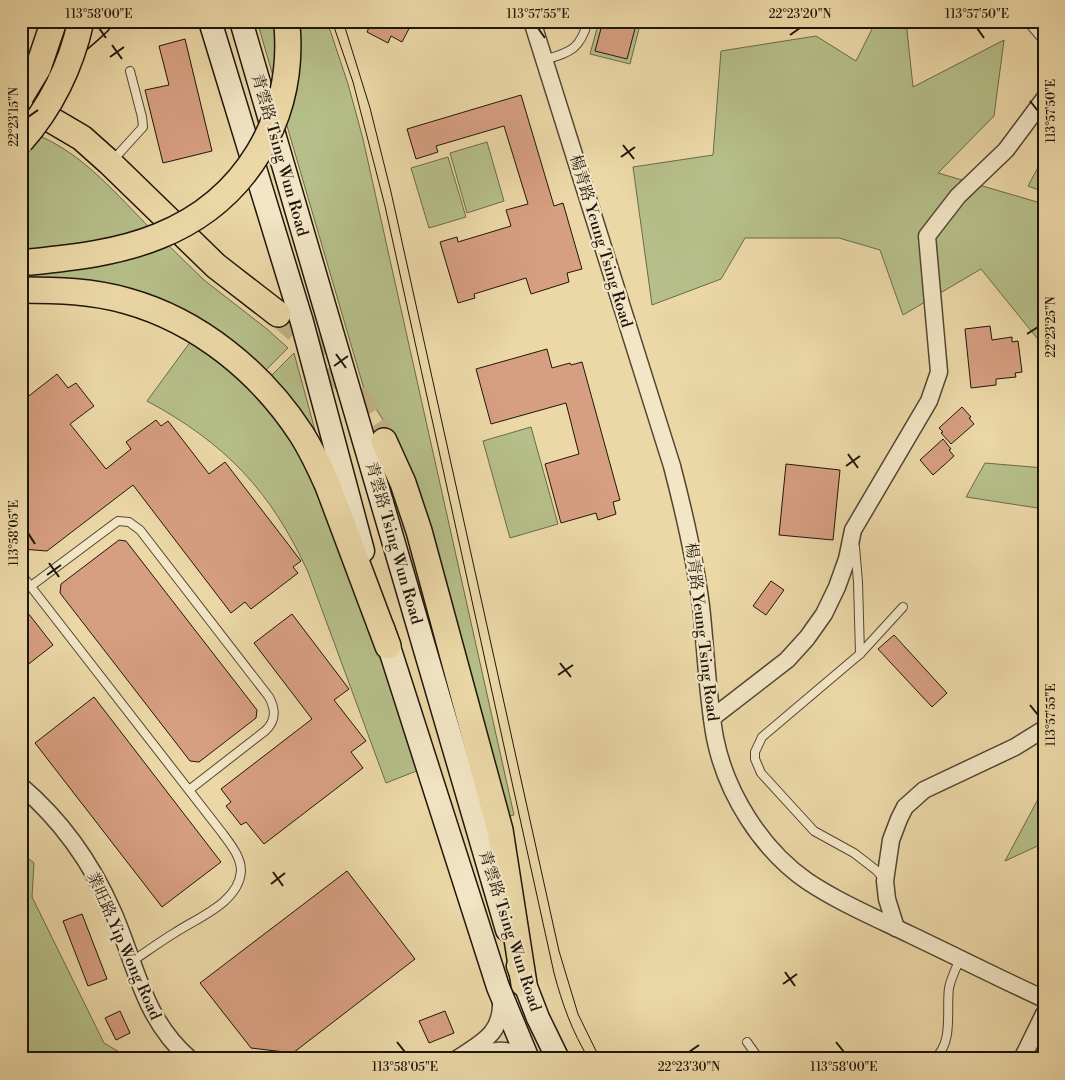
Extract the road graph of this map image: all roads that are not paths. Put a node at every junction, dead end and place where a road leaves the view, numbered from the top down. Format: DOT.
graph roads {
  1 [pos="54,21"];
  2 [pos="81,21"];
  3 [pos="99,21"];
  4 [pos="532,21"];
  5 [pos="588,21"];
  6 [pos="1027,21"];
  7 [pos="241,22"];
  8 [pos="287,23"];
  9 [pos="211,24"];
  10 [pos="1044,41"];
  11 [pos="544,60"];
  12 [pos="130,70"];
  13 [pos="21,73"];
  14 [pos="21,96"];
  15 [pos="1044,99"];
  16 [pos="21,109"];
  17 [pos="21,141"];
  18 [pos="110,163"];
  19 [pos="21,263"];
  20 [pos="21,290"];
  21 [pos="278,314"];
  22 [pos="384,441"];
  23 [pos="853,530"];
  24 [pos="21,574"];
  25 [pos="31,586"];
  26 [pos="903,607"];
  27 [pos="388,646"];
  28 [pos="860,654"];
  29 [pos="712,718"];
  30 [pos="1044,729"];
  31 [pos="21,786"];
  32 [pos="189,790"];
  33 [pos="885,881"];
  34 [pos="896,928"];
  35 [pos="960,959"];
  36 [pos="132,962"];
  37 [pos="524,984"];
  38 [pos="501,994"];
  39 [pos="1044,999"];
  40 [pos="1044,1014"];
  41 [pos="747,1042"];
  42 [pos="190,1059"];
  43 [pos="457,1059"];
  44 [pos="464,1059"];
  45 [pos="524,1059"];
  46 [pos="528,1059"];
  47 [pos="558,1059"];
  48 [pos="759,1059"];
  49 [pos="934,1059"];
  50 [pos="1022,1059"];
  1 -- 14 [label="main road, bridge"];
  2 -- 17 [label="main road, bridge"];
  3 -- 13 [label="main road"];
  4 -- 11 [label="street, 楊青路 Yeung Tsing Road"];
  5 -- 11 [label="lane"];
  6 -- 10 [label="lane"];
  7 -- 37 [label="main road, 青雲路 Tsing Wun Road"];
  8 -- 19 [label="main road, bridge"];
  9 -- 27 [label="main road, 青雲路 Tsing Wun Road"];
  11 -- 29 [label="street, 楊青路 Yeung Tsing Road"];
  12 -- 18 [label="lane"];
  15 -- 23 [label="street"];
  16 -- 18 [label="main road"];
  18 -- 21 [label="main road"];
  20 -- 27 [label="main road"];
  22 -- 37 [label="main road"];
  23 -- 28 [label="lane"];
  23 -- 29 [label="street"];
  24 -- 25 [label="lane"];
  25 -- 32 [label="lane"];
  25 -- 32 [label="lane"];
  26 -- 28 [label="lane"];
  27 -- 38 [label="main road, 青雲路 Tsing Wun Road"];
  28 -- 33 [label="lane"];
  29 -- 34 [label="street, 楊青路 Yeung Tsing Road"];
  30 -- 33 [label="street"];
  31 -- 36 [label="street, 業旺路 Yip Wong Road"];
  32 -- 36 [label="lane"];
  33 -- 34 [label="street"];
  34 -- 35 [label="street, 楊青路 Yeung Tsing Road"];
  35 -- 39 [label="street, 楊青路 Yeung Tsing Road"];
  35 -- 49 [label="lane"];
  36 -- 42 [label="street, 業旺路 Yip Wong Road"];
  37 -- 47 [label="main road, 青雲路 Tsing Wun Road"];
  38 -- 43 [label="street"];
  38 -- 46 [label="main road, 青雲路 Tsing Wun Road"];
  40 -- 50 [label="street"];
  41 -- 48 [label="lane"];
  44 -- 45 [label="street"];
}
